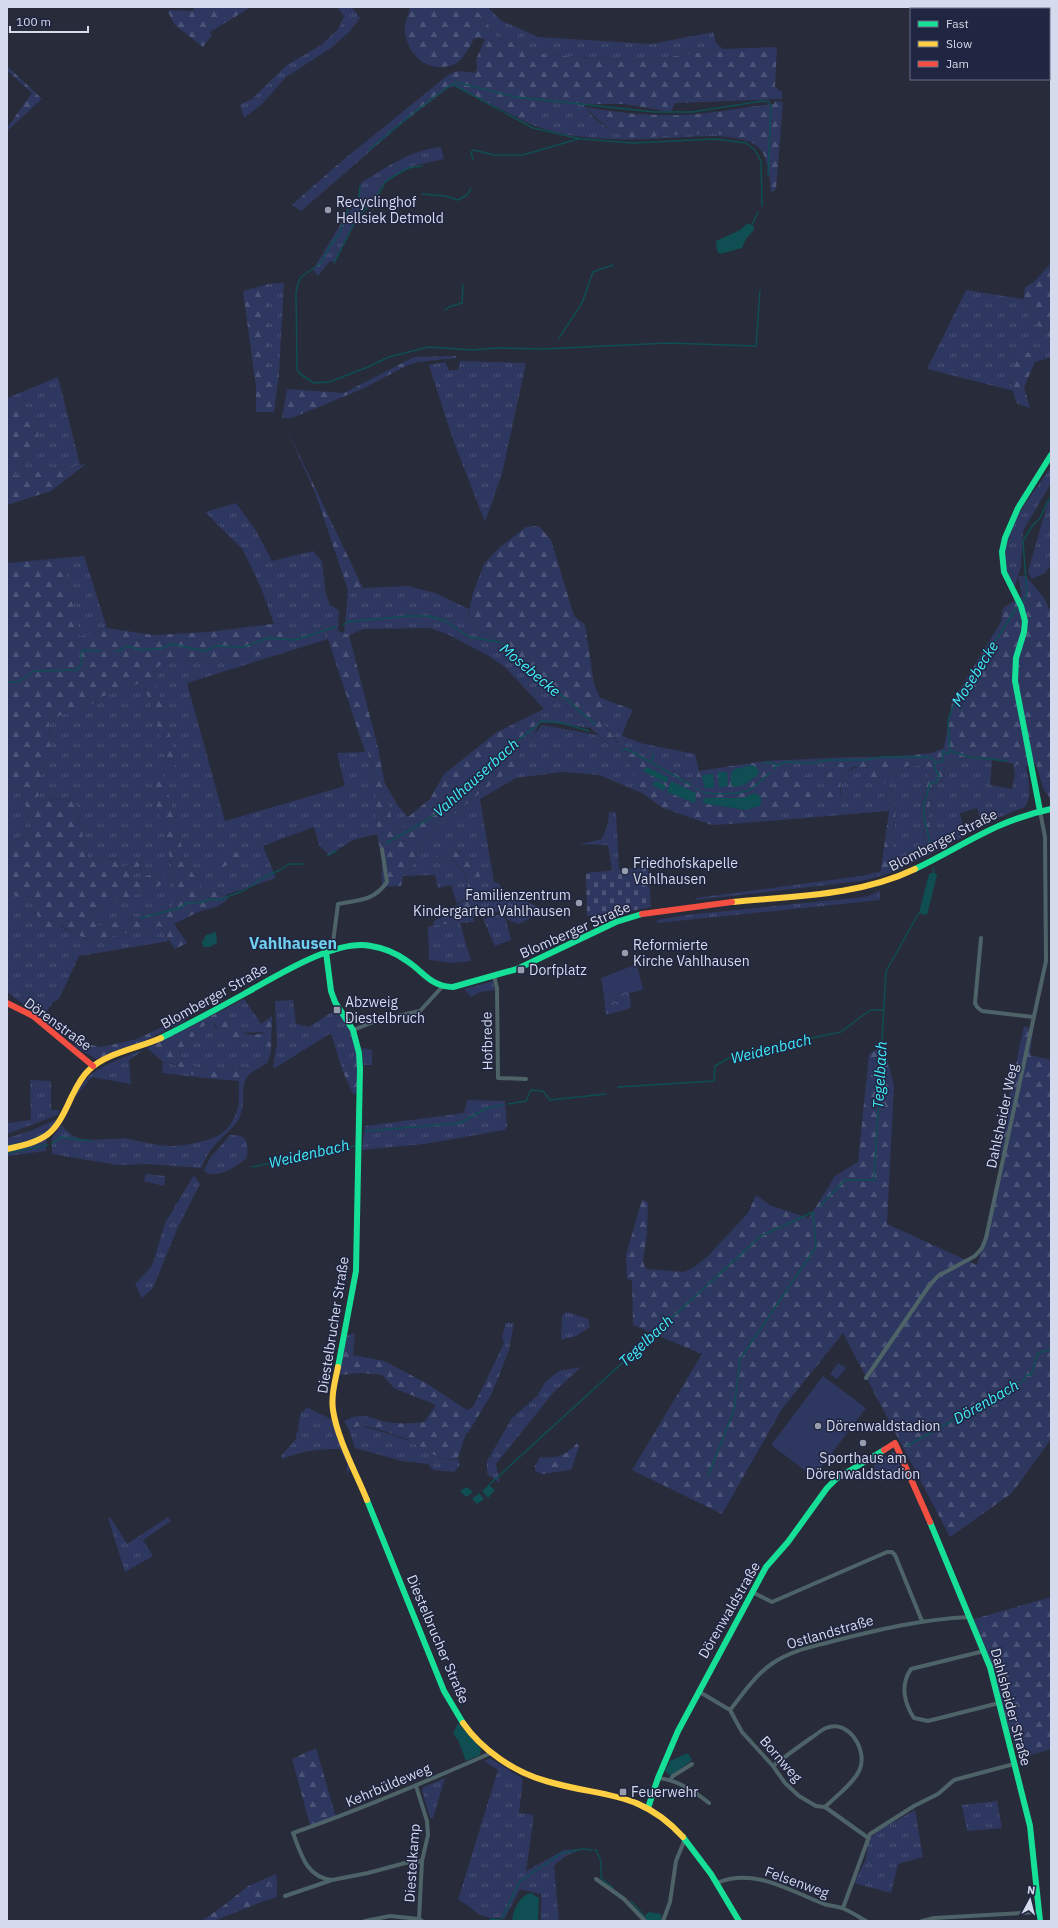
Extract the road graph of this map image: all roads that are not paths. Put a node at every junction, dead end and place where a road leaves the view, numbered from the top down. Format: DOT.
graph roads {
  1 [pos="1051,455"];
  2 [pos="1051,809"];
  3 [pos="1040,811"];
  4 [pos="382,849"];
  5 [pos="981,938"];
  6 [pos="329,951"];
  7 [pos="494,976"];
  8 [pos="442,987"];
  9 [pos="7,1003"];
  10 [pos="1034,1017"];
  11 [pos="353,1030"];
  12 [pos="93,1066"];
  13 [pos="526,1079"];
  14 [pos="7,1149"];
  15 [pos="866,1378"];
  16 [pos="895,1443"];
  17 [pos="752,1592"];
  18 [pos="970,1616"];
  19 [pos="922,1621"];
  20 [pos="984,1651"];
  21 [pos="698,1691"];
  22 [pos="999,1703"];
  23 [pos="730,1710"];
  24 [pos="491,1753"];
  25 [pos="692,1764"];
  26 [pos="1014,1764"];
  27 [pos="773,1766"];
  28 [pos="658,1778"];
  29 [pos="670,1780"];
  30 [pos="416,1786"];
  31 [pos="709,1803"];
  32 [pos="825,1807"];
  33 [pos="648,1808"];
  34 [pos="867,1838"];
  35 [pos="686,1839"];
  36 [pos="422,1861"];
  37 [pos="596,1879"];
  38 [pos="332,1880"];
  39 [pos="717,1883"];
  40 [pos="285,1896"];
  41 [pos="843,1908"];
  42 [pos="1039,1912"];
  43 [pos="420,1920"];
  44 [pos="365,1921"];
  45 [pos="645,1921"];
  46 [pos="663,1921"];
  47 [pos="739,1921"];
  48 [pos="866,1921"];
  49 [pos="922,1921"];
  50 [pos="1040,1921"];
  1 -- 3 [label="street"];
  2 -- 3 [label="street, Blomberger Straße"];
  3 -- 7 [label="street, Blomberger Straße"];
  3 -- 10 [label="street, Dahlsheider Weg"];
  4 -- 6 [label="street"];
  5 -- 10 [label="street"];
  6 -- 8 [label="street, Blomberger Straße"];
  6 -- 11 [label="street, Diestelbrucher Straße"];
  6 -- 12 [label="street, Blomberger Straße"];
  7 -- 8 [label="street, Blomberger Straße"];
  7 -- 13 [label="street, Hofbrede"];
  8 -- 11 [label="street"];
  9 -- 12 [label="street, Dörenstraße"];
  10 -- 15 [label="street, Dahlsheider Weg"];
  11 -- 24 [label="street, Diestelbrucher Straße"];
  12 -- 14 [label="street, Blomberger Straße"];
  16 -- 17 [label="street, Dörenwaldstraße"];
  16 -- 18 [label="street, Dahlsheider Straße"];
  17 -- 19 [label="street"];
  17 -- 21 [label="street, Dörenwaldstraße"];
  18 -- 19 [label="street, Ostlandstraße"];
  18 -- 20 [label="street, Dahlsheider Straße"];
  19 -- 23 [label="street, Ostlandstraße"];
  20 -- 22 [label="street, Dahlsheider Straße"];
  20 -- 22 [label="street"];
  21 -- 23 [label="street"];
  21 -- 28 [label="street, Dörenwaldstraße"];
  22 -- 26 [label="street, Dahlsheider Straße"];
  23 -- 27 [label="street, Bornweg"];
  24 -- 30 [label="street, Kehrbüldeweg"];
  24 -- 33 [label="street, Diestelbrucher Straße"];
  25 -- 29 [label="street"];
  26 -- 34 [label="street"];
  26 -- 42 [label="street, Dahlsheider Straße"];
  27 -- 32 [label="street, Bornweg"];
  27 -- 32 [label="street"];
  28 -- 29 [label="street"];
  28 -- 33 [label="street, Dörenwaldstraße"];
  29 -- 31 [label="street"];
  30 -- 36 [label="street, Diestelkamp"];
  30 -- 38 [label="street, Kehrbüldeweg"];
  32 -- 34 [label="street, Bornweg"];
  33 -- 35 [label="street, Diestelbrucher Straße"];
  34 -- 41 [label="street"];
  35 -- 39 [label="street, Diestelbrucher Straße"];
  35 -- 46 [label="street"];
  36 -- 38 [label="street"];
  36 -- 43 [label="street, Diestelkamp"];
  37 -- 45 [label="street"];
  38 -- 40 [label="street"];
  39 -- 41 [label="street, Felsenweg"];
  39 -- 47 [label="street, Diestelbrucher Straße"];
  41 -- 48 [label="street, Felsenweg"];
  42 -- 49 [label="street"];
  42 -- 50 [label="street, Dahlsheider Straße"];
  43 -- 44 [label="street"];
}
